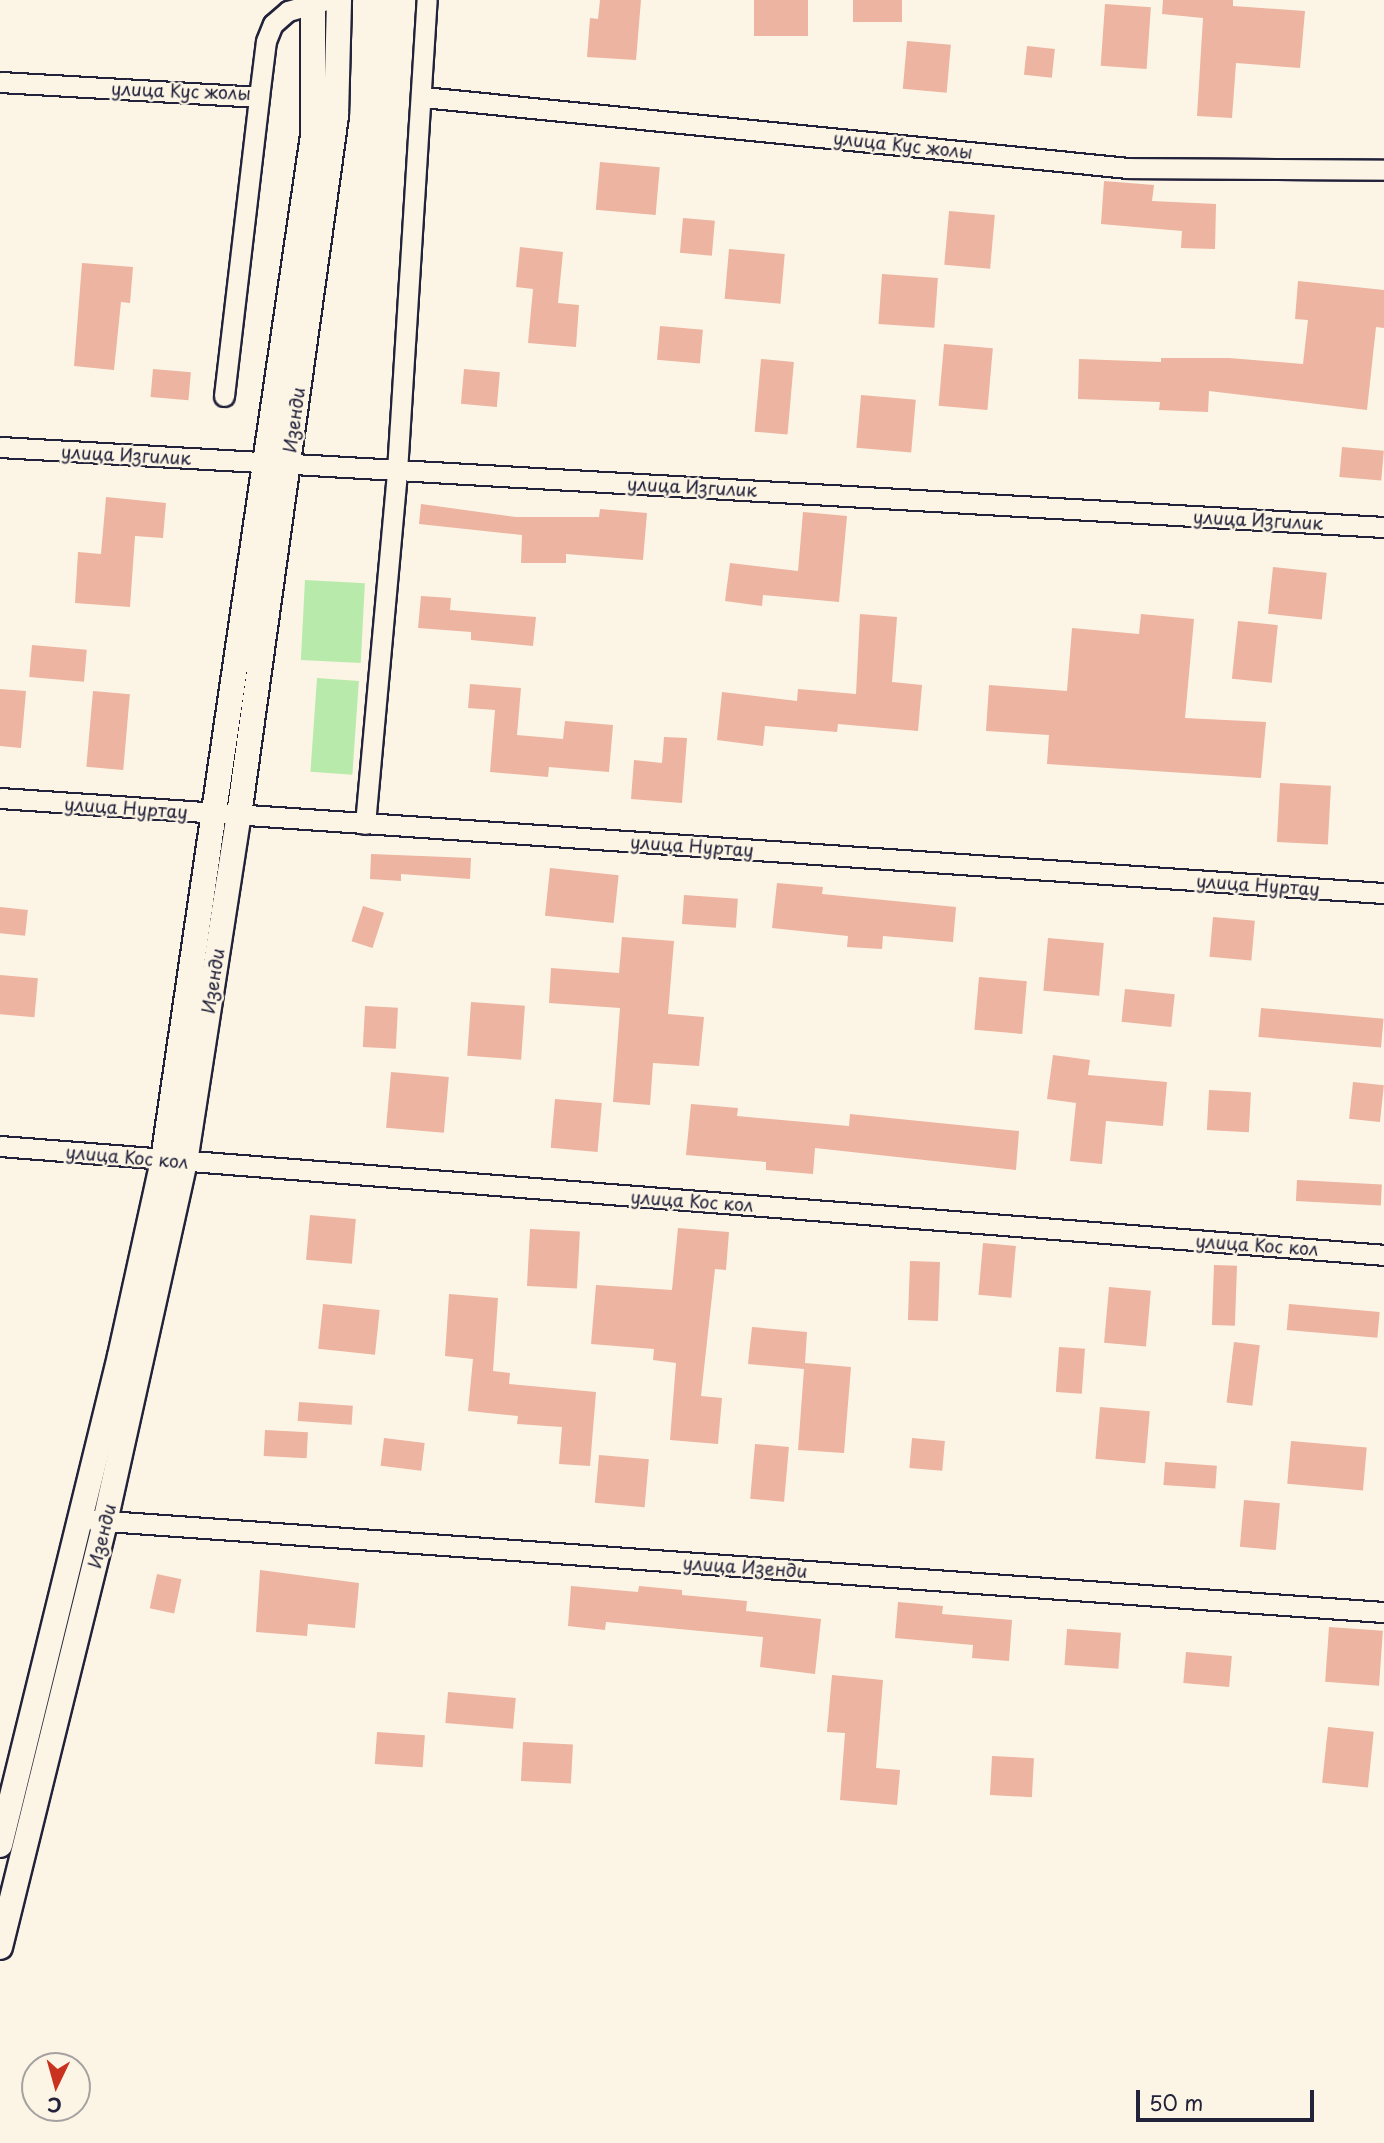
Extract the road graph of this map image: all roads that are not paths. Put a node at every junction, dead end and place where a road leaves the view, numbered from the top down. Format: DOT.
graph roads {
  1 [pos="339,0"];
  2 [pos="427,0"];
  3 [pos="313,1"];
  4 [pos="0,82"];
  5 [pos="259,97"];
  6 [pos="423,97"];
  7 [pos="1384,170"];
  8 [pos="224,396"];
  9 [pos="0,447"];
  10 [pos="277,464"];
  11 [pos="397,471"];
  12 [pos="1384,527"];
  13 [pos="0,799"];
  14 [pos="215,814"];
  15 [pos="239,815"];
  16 [pos="365,824"];
  17 [pos="1384,893"];
  18 [pos="0,1146"];
  19 [pos="174,1161"];
  20 [pos="1384,1255"];
  21 [pos="93,1520"];
  22 [pos="1384,1612"];
  23 [pos="0,1845"];
  24 [pos="0,1947"];
  1 -- 3 [label="street, улица Кус жолы"];
  1 -- 10 [label="street, Изенди"];
  2 -- 6 [label="street"];
  3 -- 5 [label="street, улица Кус жолы"];
  3 -- 10 [label="street, Изенди"];
  4 -- 5 [label="street, улица Кус жолы"];
  5 -- 8 [label="street"];
  6 -- 7 [label="street, улица Кус жолы"];
  6 -- 11 [label="street"];
  9 -- 10 [label="street, улица Изгилик"];
  10 -- 11 [label="street, улица Изгилик"];
  10 -- 14 [label="street, Изенди"];
  10 -- 15 [label="street, Изенди"];
  11 -- 12 [label="street, улица Изгилик"];
  11 -- 16 [label="street"];
  13 -- 14 [label="street, улица Нуртау"];
  14 -- 15 [label="street, улица Нуртау"];
  14 -- 19 [label="street, Изенди"];
  15 -- 16 [label="street, улица Нуртау"];
  15 -- 19 [label="street, Изенди"];
  16 -- 17 [label="street, улица Нуртау"];
  18 -- 19 [label="street, улица Кос кол"];
  19 -- 20 [label="street, улица Кос кол"];
  19 -- 21 [label="street, Изенди"];
  21 -- 22 [label="street, улица Изенди"];
  21 -- 23 [label="street, Изенди"];
  21 -- 24 [label="street, Изенди"];
}
